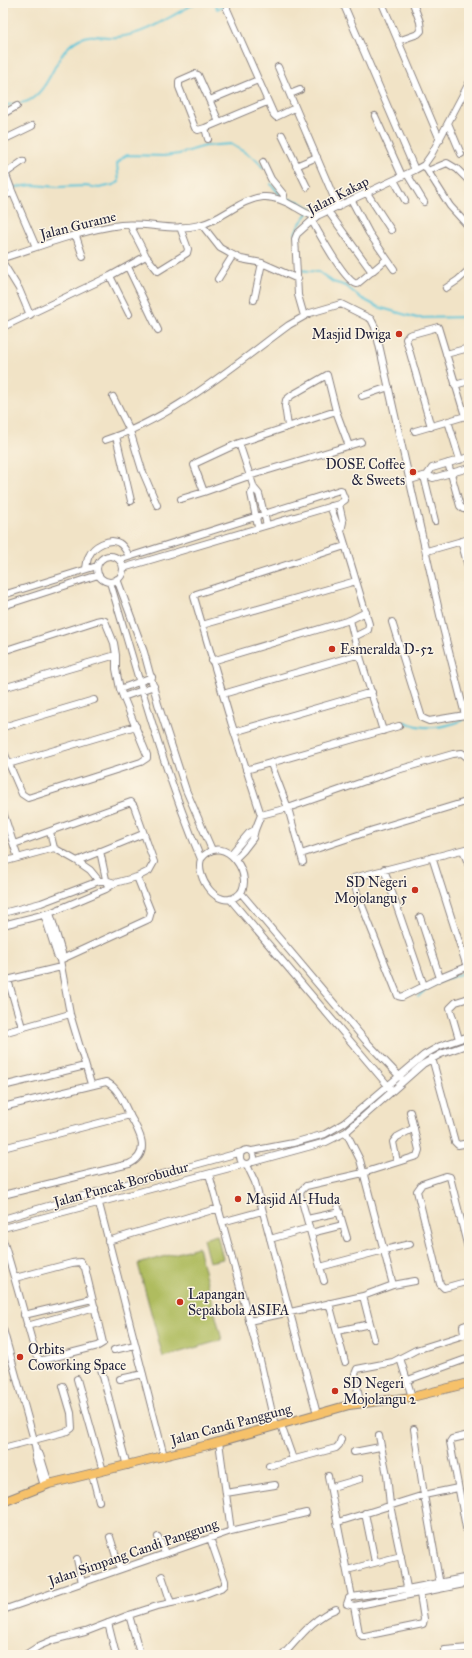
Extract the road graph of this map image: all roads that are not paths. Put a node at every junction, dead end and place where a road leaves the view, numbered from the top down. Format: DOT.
graph roads {
  1 [pos="343,3"];
  2 [pos="382,3"];
  3 [pos="413,3"];
  4 [pos="227,9"];
  5 [pos="398,41"];
  6 [pos="278,67"];
  7 [pos="258,80"];
  8 [pos="469,83"];
  9 [pos="300,90"];
  10 [pos="466,90"];
  11 [pos="290,94"];
  12 [pos="469,98"];
  13 [pos="210,100"];
  14 [pos="267,102"];
  15 [pos="17,106"];
  16 [pos="295,108"];
  17 [pos="3,114"];
  18 [pos="375,116"];
  19 [pos="219,122"];
  20 [pos="448,123"];
  21 [pos="32,126"];
  22 [pos="205,128"];
  23 [pos="282,135"];
  24 [pos="208,139"];
  25 [pos="3,140"];
  26 [pos="440,140"];
  27 [pos="461,154"];
  28 [pos="317,157"];
  29 [pos="23,161"];
  30 [pos="263,162"];
  31 [pos="424,165"];
  32 [pos="296,166"];
  33 [pos="3,167"];
  34 [pos="415,170"];
  35 [pos="428,171"];
  36 [pos="6,173"];
  37 [pos="404,175"];
  38 [pos="394,180"];
  39 [pos="469,181"];
  40 [pos="307,187"];
  41 [pos="12,190"];
  42 [pos="367,194"];
  43 [pos="3,196"];
  44 [pos="284,199"];
  45 [pos="352,200"];
  46 [pos="405,200"];
  47 [pos="424,202"];
  48 [pos="338,207"];
  49 [pos="328,211"];
  50 [pos="308,216"];
  51 [pos="130,225"];
  52 [pos="202,225"];
  53 [pos="180,227"];
  54 [pos="469,227"];
  55 [pos="391,230"];
  56 [pos="76,236"];
  57 [pos="36,247"];
  58 [pos="233,255"];
  59 [pos="146,256"];
  60 [pos="83,257"];
  61 [pos="3,258"];
  62 [pos="387,259"];
  63 [pos="3,263"];
  64 [pos="262,264"];
  65 [pos="128,267"];
  66 [pos="394,269"];
  67 [pos="469,270"];
  68 [pos="372,272"];
  69 [pos="297,273"];
  70 [pos="110,276"];
  71 [pos="218,279"];
  72 [pos="446,288"];
  73 [pos="254,300"];
  74 [pos="129,314"];
  75 [pos="30,315"];
  76 [pos="304,316"];
  77 [pos="3,327"];
  78 [pos="158,330"];
  79 [pos="469,348"];
  80 [pos="446,354"];
  81 [pos="469,380"];
  82 [pos="455,385"];
  83 [pos="389,387"];
  84 [pos="362,396"];
  85 [pos="113,397"];
  86 [pos="336,411"];
  87 [pos="467,416"];
  88 [pos="448,421"];
  89 [pos="288,426"];
  90 [pos="431,427"];
  91 [pos="130,431"];
  92 [pos="415,431"];
  93 [pos="116,436"];
  94 [pos="105,440"];
  95 [pos="361,442"];
  96 [pos="239,443"];
  97 [pos="349,446"];
  98 [pos="469,457"];
  99 [pos="460,460"];
  100 [pos="448,463"];
  101 [pos="469,468"];
  102 [pos="450,473"];
  103 [pos="426,475"];
  104 [pos="249,476"];
  105 [pos="410,480"];
  106 [pos="254,488"];
  107 [pos="204,492"];
  108 [pos="180,499"];
  109 [pos="131,501"];
  110 [pos="339,504"];
  111 [pos="157,505"];
  112 [pos="330,506"];
  113 [pos="469,509"];
  114 [pos="264,513"];
  115 [pos="255,516"];
  116 [pos="435,522"];
  117 [pos="267,525"];
  118 [pos="258,527"];
  119 [pos="342,531"];
  120 [pos="469,539"];
  121 [pos="462,541"];
  122 [pos="345,546"];
  123 [pos="427,551"];
  124 [pos="129,556"];
  125 [pos="119,560"];
  126 [pos="97,566"];
  127 [pos="86,568"];
  128 [pos="123,568"];
  129 [pos="469,570"];
  130 [pos="98,575"];
  131 [pos="117,580"];
  132 [pos="356,581"];
  133 [pos="110,582"];
  134 [pos="3,595"];
  135 [pos="3,606"];
  136 [pos="366,612"];
  137 [pos="350,620"];
  138 [pos="392,622"];
  139 [pos="202,625"];
  140 [pos="354,637"];
  141 [pos="3,651"];
  142 [pos="360,654"];
  143 [pos="116,655"];
  144 [pos="212,661"];
  145 [pos="152,677"];
  146 [pos="140,681"];
  147 [pos="154,686"];
  148 [pos="3,688"];
  149 [pos="120,689"];
  150 [pos="143,690"];
  151 [pos="372,692"];
  152 [pos="223,694"];
  153 [pos="123,697"];
  154 [pos="94,700"];
  155 [pos="467,718"];
  156 [pos="136,726"];
  157 [pos="399,726"];
  158 [pos="3,727"];
  159 [pos="382,731"];
  160 [pos="234,732"];
  161 [pos="3,750"];
  162 [pos="469,759"];
  163 [pos="8,764"];
  164 [pos="271,764"];
  165 [pos="246,770"];
  166 [pos="469,800"];
  167 [pos="288,808"];
  168 [pos="3,812"];
  169 [pos="261,815"];
  170 [pos="5,821"];
  171 [pos="50,832"];
  172 [pos="143,834"];
  173 [pos="14,844"];
  174 [pos="54,848"];
  175 [pos="466,849"];
  176 [pos="212,850"];
  177 [pos="100,851"];
  178 [pos="301,854"];
  179 [pos="233,857"];
  180 [pos="432,857"];
  181 [pos="18,858"];
  182 [pos="201,859"];
  183 [pos="77,861"];
  184 [pos="3,862"];
  185 [pos="303,862"];
  186 [pos="469,866"];
  187 [pos="384,869"];
  188 [pos="137,877"];
  189 [pos="105,883"];
  190 [pos="241,893"];
  191 [pos="64,894"];
  192 [pos="230,900"];
  193 [pos="67,905"];
  194 [pos="3,913"];
  195 [pos="47,914"];
  196 [pos="420,917"];
  197 [pos="3,925"];
  198 [pos="60,960"];
  199 [pos="61,967"];
  200 [pos="468,967"];
  201 [pos="440,978"];
  202 [pos="6,980"];
  203 [pos="424,986"];
  204 [pos="469,998"];
  205 [pos="70,1014"];
  206 [pos="22,1027"];
  207 [pos="3,1031"];
  208 [pos="469,1036"];
  209 [pos="459,1039"];
  210 [pos="365,1040"];
  211 [pos="469,1044"];
  212 [pos="356,1047"];
  213 [pos="432,1058"];
  214 [pos="85,1066"];
  215 [pos="401,1078"];
  216 [pos="91,1084"];
  217 [pos="3,1086"];
  218 [pos="390,1088"];
  219 [pos="3,1107"];
  220 [pos="410,1112"];
  221 [pos="130,1115"];
  222 [pos="414,1128"];
  223 [pos="346,1132"];
  224 [pos="469,1143"];
  225 [pos="293,1144"];
  226 [pos="3,1148"];
  227 [pos="252,1151"];
  228 [pos="295,1151"];
  229 [pos="242,1152"];
  230 [pos="396,1162"];
  231 [pos="249,1164"];
  232 [pos="363,1173"];
  233 [pos="209,1174"];
  234 [pos="108,1189"];
  235 [pos="96,1192"];
  236 [pos="3,1195"];
  237 [pos="110,1199"];
  238 [pos="336,1201"];
  239 [pos="99,1202"];
  240 [pos="219,1208"];
  241 [pos="35,1209"];
  242 [pos="262,1211"];
  243 [pos="340,1212"];
  244 [pos="38,1218"];
  245 [pos="3,1219"];
  246 [pos="307,1219"];
  247 [pos="222,1222"];
  248 [pos="343,1225"];
  249 [pos="3,1228"];
  250 [pos="310,1231"];
  251 [pos="347,1238"];
  252 [pos="270,1239"];
  253 [pos="3,1240"];
  254 [pos="108,1241"];
  255 [pos="410,1244"];
  256 [pos="384,1250"];
  257 [pos="469,1252"];
  258 [pos="320,1267"];
  259 [pos="15,1278"];
  260 [pos="324,1281"];
  261 [pos="415,1281"];
  262 [pos="469,1281"];
  263 [pos="393,1285"];
  264 [pos="362,1296"];
  265 [pos="92,1299"];
  266 [pos="329,1303"];
  267 [pos="95,1307"];
  268 [pos="290,1312"];
  269 [pos="24,1315"];
  270 [pos="249,1321"];
  271 [pos="370,1324"];
  272 [pos="469,1324"];
  273 [pos="27,1326"];
  274 [pos="3,1329"];
  275 [pos="337,1331"];
  276 [pos="374,1339"];
  277 [pos="5,1345"];
  278 [pos="135,1345"];
  279 [pos="114,1350"];
  280 [pos="400,1358"];
  281 [pos="469,1358"];
  282 [pos="345,1362"];
  283 [pos="101,1369"];
  284 [pos="143,1374"];
  285 [pos="77,1379"];
  286 [pos="120,1379"];
  287 [pos="408,1380"];
  288 [pos="469,1383"];
  289 [pos="63,1386"];
  290 [pos="412,1397"];
  291 [pos="360,1403"];
  292 [pos="317,1414"];
  293 [pos="278,1425"];
  294 [pos="414,1429"];
  295 [pos="378,1436"];
  296 [pos="469,1436"];
  297 [pos="341,1439"];
  298 [pos="34,1440"];
  299 [pos="219,1442"];
  300 [pos="380,1447"];
  301 [pos="3,1448"];
  302 [pos="354,1452"];
  303 [pos="164,1456"];
  304 [pos="293,1459"];
  305 [pos="127,1466"];
  306 [pos="269,1466"];
  307 [pos="104,1471"];
  308 [pos="92,1474"];
  309 [pos="328,1476"];
  310 [pos="360,1479"];
  311 [pos="46,1485"];
  312 [pos="275,1485"];
  313 [pos="332,1487"];
  314 [pos="458,1488"];
  315 [pos="226,1494"];
  316 [pos="424,1495"];
  317 [pos="99,1501"];
  318 [pos="3,1502"];
  319 [pos="390,1505"];
  320 [pos="306,1513"];
  321 [pos="365,1513"];
  322 [pos="338,1522"];
  323 [pos="231,1531"];
  324 [pos="110,1537"];
  325 [pos="158,1537"];
  326 [pos="210,1538"];
  327 [pos="469,1538"];
  328 [pos="165,1553"];
  329 [pos="401,1556"];
  330 [pos="77,1559"];
  331 [pos="375,1562"];
  332 [pos="120,1569"];
  333 [pos="347,1570"];
  334 [pos="162,1576"];
  335 [pos="469,1577"];
  336 [pos="82,1583"];
  337 [pos="469,1584"];
  338 [pos="440,1586"];
  339 [pos="392,1591"];
  340 [pos="408,1592"];
  341 [pos="420,1594"];
  342 [pos="352,1597"];
  343 [pos="393,1598"];
  344 [pos="171,1603"];
  345 [pos="354,1606"];
  346 [pos="336,1608"];
  347 [pos="3,1610"];
  348 [pos="129,1615"];
  349 [pos="108,1623"];
  350 [pos="469,1648"];
  351 [pos="139,1650"];
  352 [pos="445,1650"];
  353 [pos="25,1655"];
  354 [pos="116,1655"];
  355 [pos="283,1655"];
  1 -- 34 [label="street"];
  2 -- 5 [label="street"];
  3 -- 5 [label="street"];
  4 -- 7 [label="street"];
  5 -- 26 [label="street"];
  6 -- 11 [label="street"];
  7 -- 13 [label="street"];
  7 -- 14 [label="street"];
  8 -- 10 [label="street"];
  9 -- 11 [label="street"];
  10 -- 12 [label="street"];
  10 -- 20 [label="street"];
  11 -- 16 [label="street"];
  13 -- 19 [label="street"];
  13 -- 22 [label="street"];
  14 -- 16 [label="street"];
  14 -- 19 [label="street"];
  15 -- 17 [label="street"];
  16 -- 28 [label="street"];
  18 -- 37 [label="street"];
  19 -- 22 [label="street"];
  20 -- 26 [label="street"];
  20 -- 27 [label="street"];
  21 -- 25 [label="street"];
  22 -- 24 [label="street"];
  23 -- 32 [label="street"];
  26 -- 31 [label="street"];
  28 -- 32 [label="street"];
  28 -- 48 [label="street"];
  29 -- 36 [label="street"];
  30 -- 44 [label="street"];
  31 -- 34 [label="street, Jalan Kakap"];
  31 -- 35 [label="street"];
  32 -- 40 [label="street"];
  33 -- 36 [label="street"];
  34 -- 37 [label="street, Jalan Kakap"];
  35 -- 39 [label="street"];
  35 -- 54 [label="street"];
  36 -- 41 [label="street"];
  37 -- 38 [label="street, Jalan Kakap"];
  37 -- 47 [label="street"];
  38 -- 42 [label="street, Jalan Kakap"];
  38 -- 46 [label="street"];
  41 -- 43 [label="street"];
  41 -- 57 [label="street"];
  42 -- 45 [label="street, Jalan Kakap"];
  42 -- 55 [label="street"];
  44 -- 50 [label="street, Jalan Gurame"];
  44 -- 52 [label="street, Jalan Gurame"];
  45 -- 48 [label="street, Jalan Kakap"];
  45 -- 62 [label="street"];
  48 -- 49 [label="street, Jalan Kakap"];
  49 -- 50 [label="street, Jalan Kakap"];
  49 -- 68 [label="street"];
  50 -- 68 [label="street"];
  50 -- 69 [label="street, Jalan Kakap"];
  51 -- 53 [label="street, Jalan Gurame"];
  51 -- 56 [label="street, Jalan Gurame"];
  51 -- 59 [label="street"];
  52 -- 53 [label="street, Jalan Gurame"];
  52 -- 58 [label="street"];
  53 -- 59 [label="street"];
  56 -- 57 [label="street, Jalan Gurame"];
  56 -- 60 [label="street"];
  57 -- 61 [label="street, Jalan Gurame"];
  58 -- 64 [label="street"];
  58 -- 71 [label="street"];
  59 -- 65 [label="street"];
  62 -- 66 [label="street"];
  62 -- 68 [label="street"];
  63 -- 75 [label="street"];
  64 -- 69 [label="street"];
  64 -- 73 [label="street"];
  65 -- 70 [label="street"];
  65 -- 78 [label="street"];
  67 -- 72 [label="street"];
  69 -- 76 [label="street, Jalan Kakap"];
  70 -- 74 [label="street"];
  70 -- 75 [label="street"];
  75 -- 77 [label="street"];
  76 -- 83 [label="street"];
  76 -- 91 [label="street"];
  79 -- 80 [label="street"];
  80 -- 82 [label="street"];
  80 -- 90 [label="street"];
  81 -- 82 [label="street"];
  82 -- 87 [label="street"];
  83 -- 84 [label="street"];
  83 -- 105 [label="street"];
  85 -- 91 [label="street"];
  86 -- 89 [label="street"];
  86 -- 89 [label="street"];
  86 -- 97 [label="street"];
  87 -- 88 [label="street"];
  88 -- 90 [label="street"];
  88 -- 99 [label="street"];
  89 -- 96 [label="street"];
  90 -- 92 [label="street"];
  91 -- 93 [label="street"];
  91 -- 111 [label="street"];
  93 -- 94 [label="street"];
  93 -- 109 [label="street"];
  95 -- 97 [label="street"];
  96 -- 104 [label="street"];
  96 -- 107 [label="street"];
  97 -- 104 [label="street"];
  98 -- 99 [label="street"];
  99 -- 100 [label="street"];
  100 -- 102 [label="street"];
  100 -- 103 [label="street"];
  101 -- 102 [label="street"];
  102 -- 103 [label="street"];
  102 -- 113 [label="street"];
  103 -- 105 [label="street"];
  103 -- 116 [label="street"];
  104 -- 106 [label="street"];
  104 -- 107 [label="street"];
  105 -- 123 [label="street"];
  106 -- 114 [label="street"];
  106 -- 115 [label="street"];
  107 -- 108 [label="street"];
  110 -- 112 [label="street"];
  110 -- 114 [label="street"];
  110 -- 119 [label="street"];
  112 -- 117 [label="street"];
  112 -- 119 [label="street"];
  114 -- 115 [label="street"];
  114 -- 117 [label="street"];
  115 -- 118 [label="street"];
  115 -- 124 [label="street"];
  117 -- 118 [label="street"];
  118 -- 128 [label="street"];
  119 -- 122 [label="street"];
  120 -- 121 [label="street"];
  121 -- 123 [label="street"];
  121 -- 129 [label="street"];
  122 -- 132 [label="street"];
  122 -- 139 [label="street"];
  123 -- 155 [label="street"];
  124 -- 125 [label="street"];
  124 -- 127 [label="street"];
  125 -- 126 [label="street"];
  125 -- 128 [label="street"];
  126 -- 127 [label="street"];
  126 -- 130 [label="street"];
  127 -- 134 [label="street"];
  128 -- 131 [label="street"];
  130 -- 133 [label="street"];
  130 -- 135 [label="street"];
  131 -- 133 [label="street"];
  131 -- 145 [label="street"];
  132 -- 136 [label="street"];
  132 -- 139 [label="street"];
  133 -- 146 [label="street"];
  136 -- 137 [label="street"];
  136 -- 140 [label="street"];
  137 -- 140 [label="street"];
  137 -- 144 [label="street"];
  138 -- 155 [label="street"];
  139 -- 144 [label="street"];
  140 -- 142 [label="street"];
  141 -- 143 [label="street"];
  142 -- 151 [label="street"];
  142 -- 152 [label="street"];
  143 -- 148 [label="street"];
  143 -- 149 [label="street"];
  144 -- 152 [label="street"];
  145 -- 146 [label="street"];
  145 -- 147 [label="street"];
  146 -- 149 [label="street"];
  146 -- 150 [label="street"];
  147 -- 150 [label="street"];
  147 -- 176 [label="street"];
  149 -- 153 [label="street"];
  150 -- 153 [label="street"];
  150 -- 182 [label="street"];
  151 -- 159 [label="street"];
  151 -- 160 [label="street"];
  152 -- 160 [label="street"];
  153 -- 156 [label="street"];
  154 -- 158 [label="street"];
  156 -- 163 [label="street"];
  156 -- 163 [label="street"];
  157 -- 159 [label="street"];
  159 -- 164 [label="street"];
  160 -- 165 [label="street"];
  161 -- 163 [label="street"];
  162 -- 167 [label="street"];
  164 -- 165 [label="street"];
  164 -- 167 [label="street"];
  165 -- 169 [label="street"];
  166 -- 178 [label="street"];
  167 -- 169 [label="street"];
  167 -- 178 [label="street"];
  168 -- 170 [label="street"];
  169 -- 179 [label="street"];
  170 -- 173 [label="street"];
  171 -- 172 [label="street"];
  171 -- 173 [label="street"];
  171 -- 174 [label="street"];
  172 -- 177 [label="street"];
  172 -- 188 [label="street"];
  173 -- 181 [label="street"];
  174 -- 181 [label="street"];
  174 -- 183 [label="street"];
  175 -- 180 [label="street"];
  175 -- 186 [label="street"];
  176 -- 179 [label="street"];
  176 -- 182 [label="street"];
  177 -- 183 [label="street"];
  177 -- 189 [label="street"];
  178 -- 185 [label="street"];
  179 -- 190 [label="street"];
  180 -- 187 [label="street"];
  180 -- 200 [label="street"];
  181 -- 184 [label="street"];
  182 -- 192 [label="street"];
  183 -- 189 [label="street"];
  187 -- 203 [label="street"];
  187 -- 203 [label="street"];
  188 -- 189 [label="street"];
  188 -- 198 [label="street"];
  189 -- 191 [label="street"];
  189 -- 193 [label="street"];
  190 -- 192 [label="street"];
  190 -- 210 [label="street"];
  191 -- 193 [label="street"];
  191 -- 194 [label="street"];
  192 -- 212 [label="street"];
  193 -- 195 [label="street"];
  195 -- 197 [label="street"];
  195 -- 198 [label="street"];
  196 -- 201 [label="street"];
  198 -- 199 [label="street"];
  199 -- 202 [label="street"];
  199 -- 205 [label="street"];
  200 -- 201 [label="street"];
  201 -- 203 [label="street"];
  202 -- 206 [label="street"];
  204 -- 209 [label="street"];
  205 -- 206 [label="street"];
  205 -- 214 [label="street"];
  206 -- 207 [label="street"];
  208 -- 209 [label="street, Jalan Puncak Borobudur"];
  209 -- 215 [label="street, Jalan Puncak Borobudur"];
  210 -- 212 [label="street"];
  210 -- 215 [label="street"];
  211 -- 213 [label="street, Jalan Puncak Borobudur"];
  212 -- 218 [label="street"];
  213 -- 215 [label="street, Jalan Puncak Borobudur"];
  213 -- 224 [label="street"];
  214 -- 216 [label="street"];
  214 -- 217 [label="street"];
  215 -- 218 [label="street, Jalan Puncak Borobudur"];
  216 -- 219 [label="street"];
  216 -- 221 [label="street"];
  218 -- 223 [label="street, Jalan Puncak Borobudur"];
  218 -- 225 [label="street, Jalan Puncak Borobudur"];
  220 -- 222 [label="street"];
  221 -- 226 [label="street"];
  221 -- 236 [label="street"];
  222 -- 230 [label="street"];
  222 -- 230 [label="street"];
  223 -- 228 [label="street, Jalan Puncak Borobudur"];
  223 -- 232 [label="street"];
  225 -- 227 [label="street, Jalan Puncak Borobudur"];
  225 -- 228 [label="street"];
  227 -- 229 [label="street"];
  227 -- 231 [label="street"];
  228 -- 231 [label="street, Jalan Puncak Borobudur"];
  229 -- 231 [label="street"];
  229 -- 234 [label="street, Jalan Puncak Borobudur"];
  230 -- 232 [label="street"];
  231 -- 233 [label="street, Jalan Puncak Borobudur"];
  231 -- 242 [label="street"];
  232 -- 246 [label="street"];
  232 -- 256 [label="street"];
  233 -- 237 [label="street, Jalan Puncak Borobudur"];
  233 -- 240 [label="street"];
  234 -- 235 [label="street, Jalan Puncak Borobudur"];
  234 -- 237 [label="street"];
  235 -- 239 [label="street"];
  235 -- 241 [label="street, Jalan Puncak Borobudur"];
  237 -- 239 [label="street, Jalan Puncak Borobudur"];
  238 -- 243 [label="street"];
  239 -- 244 [label="street, Jalan Puncak Borobudur"];
  239 -- 254 [label="street"];
  240 -- 247 [label="street"];
  240 -- 254 [label="street"];
  241 -- 244 [label="street"];
  241 -- 245 [label="street, Jalan Puncak Borobudur"];
  242 -- 247 [label="street"];
  242 -- 252 [label="street"];
  243 -- 246 [label="street"];
  243 -- 248 [label="street"];
  244 -- 249 [label="street, Jalan Puncak Borobudur"];
  246 -- 250 [label="street"];
  247 -- 270 [label="street"];
  248 -- 250 [label="street"];
  248 -- 251 [label="street"];
  250 -- 252 [label="street"];
  250 -- 258 [label="street"];
  252 -- 268 [label="street"];
  253 -- 259 [label="street"];
  254 -- 278 [label="street"];
  255 -- 256 [label="street"];
  256 -- 258 [label="street"];
  256 -- 263 [label="street"];
  257 -- 262 [label="street"];
  258 -- 260 [label="street"];
  259 -- 265 [label="street"];
  259 -- 269 [label="street"];
  261 -- 263 [label="street"];
  263 -- 264 [label="street"];
  264 -- 266 [label="street"];
  264 -- 271 [label="street"];
  265 -- 267 [label="street"];
  265 -- 269 [label="street"];
  266 -- 268 [label="street"];
  266 -- 275 [label="street"];
  267 -- 273 [label="street"];
  267 -- 273 [label="street"];
  268 -- 270 [label="street"];
  268 -- 292 [label="street"];
  269 -- 273 [label="street"];
  270 -- 293 [label="street"];
  271 -- 275 [label="street"];
  271 -- 276 [label="street"];
  272 -- 280 [label="street"];
  274 -- 277 [label="street"];
  275 -- 282 [label="street"];
  277 -- 298 [label="street"];
  278 -- 279 [label="street"];
  278 -- 284 [label="street"];
  280 -- 287 [label="street"];
  280 -- 291 [label="street"];
  281 -- 287 [label="street"];
  283 -- 305 [label="street"];
  284 -- 286 [label="street"];
  284 -- 303 [label="street"];
  285 -- 307 [label="street"];
  287 -- 290 [label="street"];
  288 -- 290 [label="main road, Jalan Candi Panggung"];
  289 -- 298 [label="street"];
  290 -- 291 [label="main road, Jalan Candi Panggung"];
  291 -- 292 [label="main road, Jalan Candi Panggung"];
  292 -- 293 [label="main road, Jalan Candi Panggung"];
  293 -- 299 [label="main road, Jalan Candi Panggung"];
  293 -- 304 [label="street"];
  294 -- 316 [label="street"];
  295 -- 300 [label="street"];
  296 -- 314 [label="street"];
  297 -- 304 [label="street"];
  298 -- 301 [label="street"];
  298 -- 311 [label="street"];
  299 -- 303 [label="main road, Jalan Candi Panggung"];
  299 -- 315 [label="street, Jalan Simpang Candi Panggung"];
  300 -- 302 [label="street"];
  300 -- 319 [label="street"];
  303 -- 305 [label="main road, Jalan Candi Panggung"];
  304 -- 306 [label="street"];
  305 -- 307 [label="main road, Jalan Candi Panggung"];
  307 -- 308 [label="main road, Jalan Candi Panggung"];
  308 -- 311 [label="main road, Jalan Candi Panggung"];
  308 -- 317 [label="street"];
  309 -- 313 [label="street"];
  310 -- 313 [label="street"];
  311 -- 318 [label="main road, Jalan Candi Panggung"];
  312 -- 315 [label="street"];
  313 -- 322 [label="street"];
  314 -- 316 [label="street"];
  314 -- 327 [label="street"];
  315 -- 323 [label="street, Jalan Simpang Candi Panggung"];
  316 -- 319 [label="street"];
  316 -- 338 [label="street"];
  319 -- 321 [label="street"];
  319 -- 329 [label="street"];
  320 -- 323 [label="street"];
  321 -- 322 [label="street"];
  321 -- 331 [label="street"];
  322 -- 333 [label="street"];
  323 -- 326 [label="street, Jalan Simpang Candi Panggung"];
  324 -- 332 [label="street"];
  325 -- 328 [label="street"];
  326 -- 328 [label="street, Jalan Simpang Candi Panggung"];
  326 -- 344 [label="street"];
  328 -- 332 [label="street, Jalan Simpang Candi Panggung"];
  329 -- 331 [label="street"];
  329 -- 340 [label="street"];
  330 -- 336 [label="street"];
  331 -- 333 [label="street"];
  332 -- 336 [label="street, Jalan Simpang Candi Panggung"];
  333 -- 342 [label="street"];
  334 -- 344 [label="street"];
  335 -- 338 [label="street"];
  336 -- 347 [label="street, Jalan Simpang Candi Panggung"];
  337 -- 338 [label="street"];
  338 -- 340 [label="street"];
  338 -- 341 [label="street"];
  339 -- 340 [label="street"];
  339 -- 342 [label="street"];
  339 -- 343 [label="street"];
  340 -- 341 [label="street"];
  340 -- 343 [label="street"];
  341 -- 345 [label="street"];
  342 -- 345 [label="street"];
  343 -- 345 [label="street"];
  344 -- 348 [label="street"];
  346 -- 355 [label="street"];
  348 -- 349 [label="street"];
  348 -- 351 [label="street"];
  349 -- 353 [label="street"];
  349 -- 354 [label="street"];
  350 -- 352 [label="street"];
}
